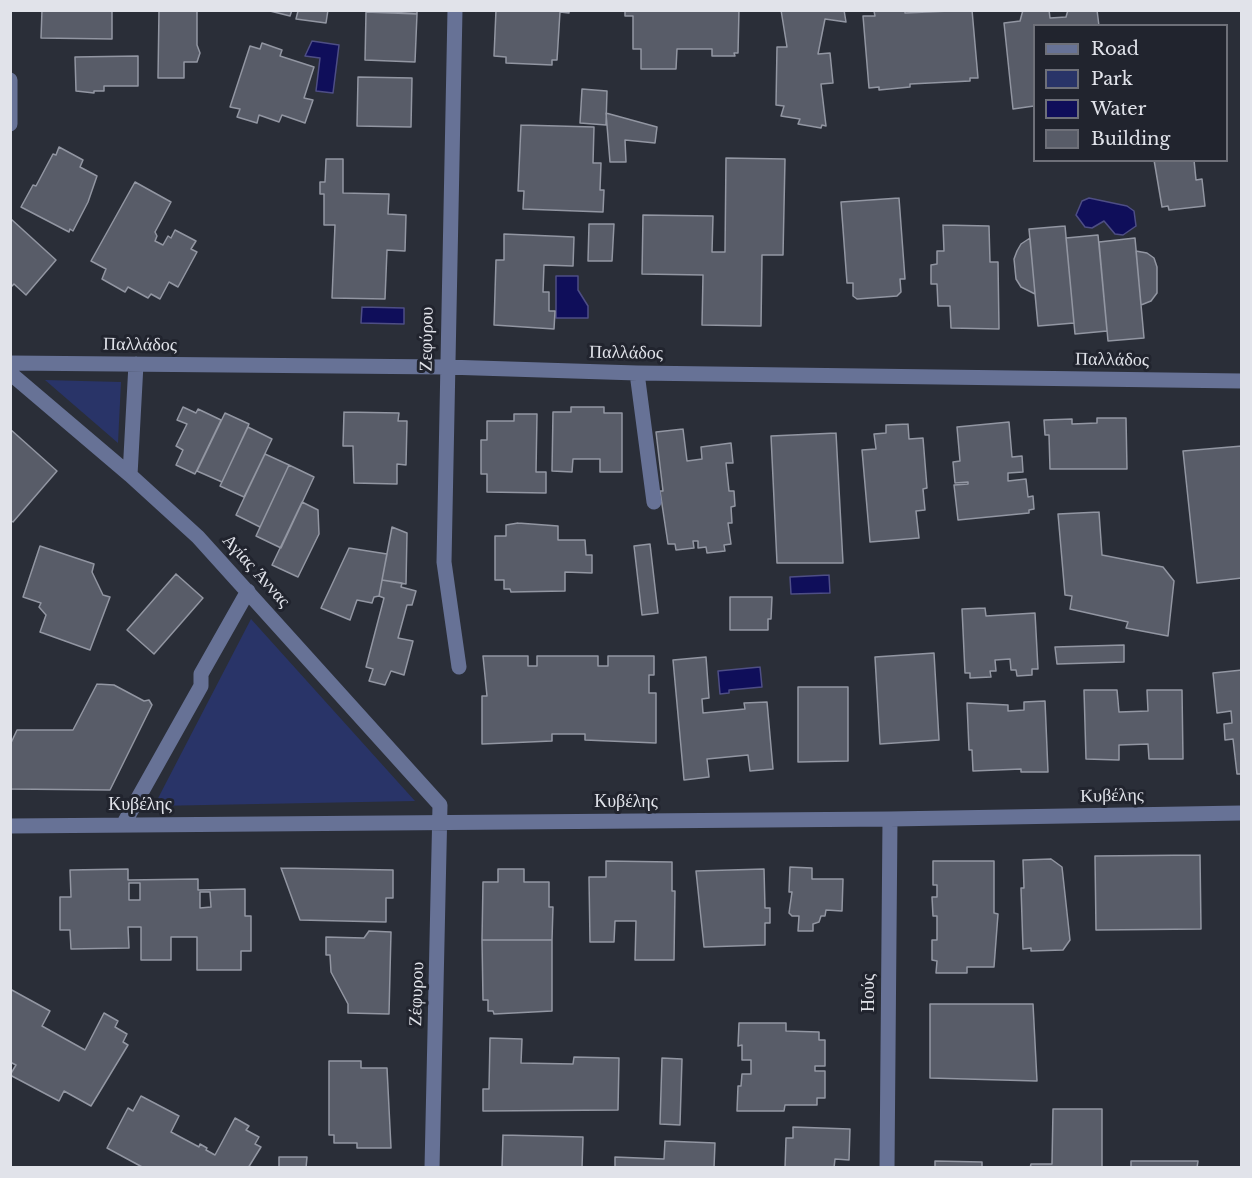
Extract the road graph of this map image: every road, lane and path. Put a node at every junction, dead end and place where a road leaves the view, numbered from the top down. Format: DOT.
graph roads {
  1 [pos="454,10"];
  2 [pos="10,80"];
  3 [pos="10,124"];
  4 [pos="10,363"];
  5 [pos="136,364"];
  6 [pos="446,367"];
  7 [pos="10,373"];
  8 [pos="637,373"];
  9 [pos="1242,381"];
  10 [pos="130,475"];
  11 [pos="654,502"];
  12 [pos="248,591"];
  13 [pos="459,667"];
  14 [pos="1242,813"];
  15 [pos="890,819"];
  16 [pos="441,822"];
  17 [pos="123,825"];
  18 [pos="10,826"];
  19 [pos="432,1167"];
  20 [pos="887,1167"];
  1 -- 6 [label="street, Ζεφύρου"];
  2 -- 3 [label="street"];
  4 -- 5 [label="street, Παλλάδος"];
  5 -- 6 [label="street, Παλλάδος"];
  5 -- 10 [label="street"];
  6 -- 8 [label="street, Παλλάδος"];
  6 -- 13 [label="street, Ζεφύρου"];
  7 -- 10 [label="street, Αγίας Άννας"];
  8 -- 9 [label="street, Παλλάδος"];
  8 -- 11 [label="street"];
  10 -- 12 [label="street, Αγίας Άννας"];
  12 -- 16 [label="street, Αγίας Άννας"];
  12 -- 17 [label="street"];
  14 -- 15 [label="street, Κυβέλης"];
  15 -- 16 [label="street, Κυβέλης"];
  15 -- 20 [label="street, Ηούς"];
  16 -- 17 [label="street, Κυβέλης"];
  16 -- 19 [label="street, Ζέφυρου"];
  17 -- 18 [label="street, Κυβέλης"];
}
